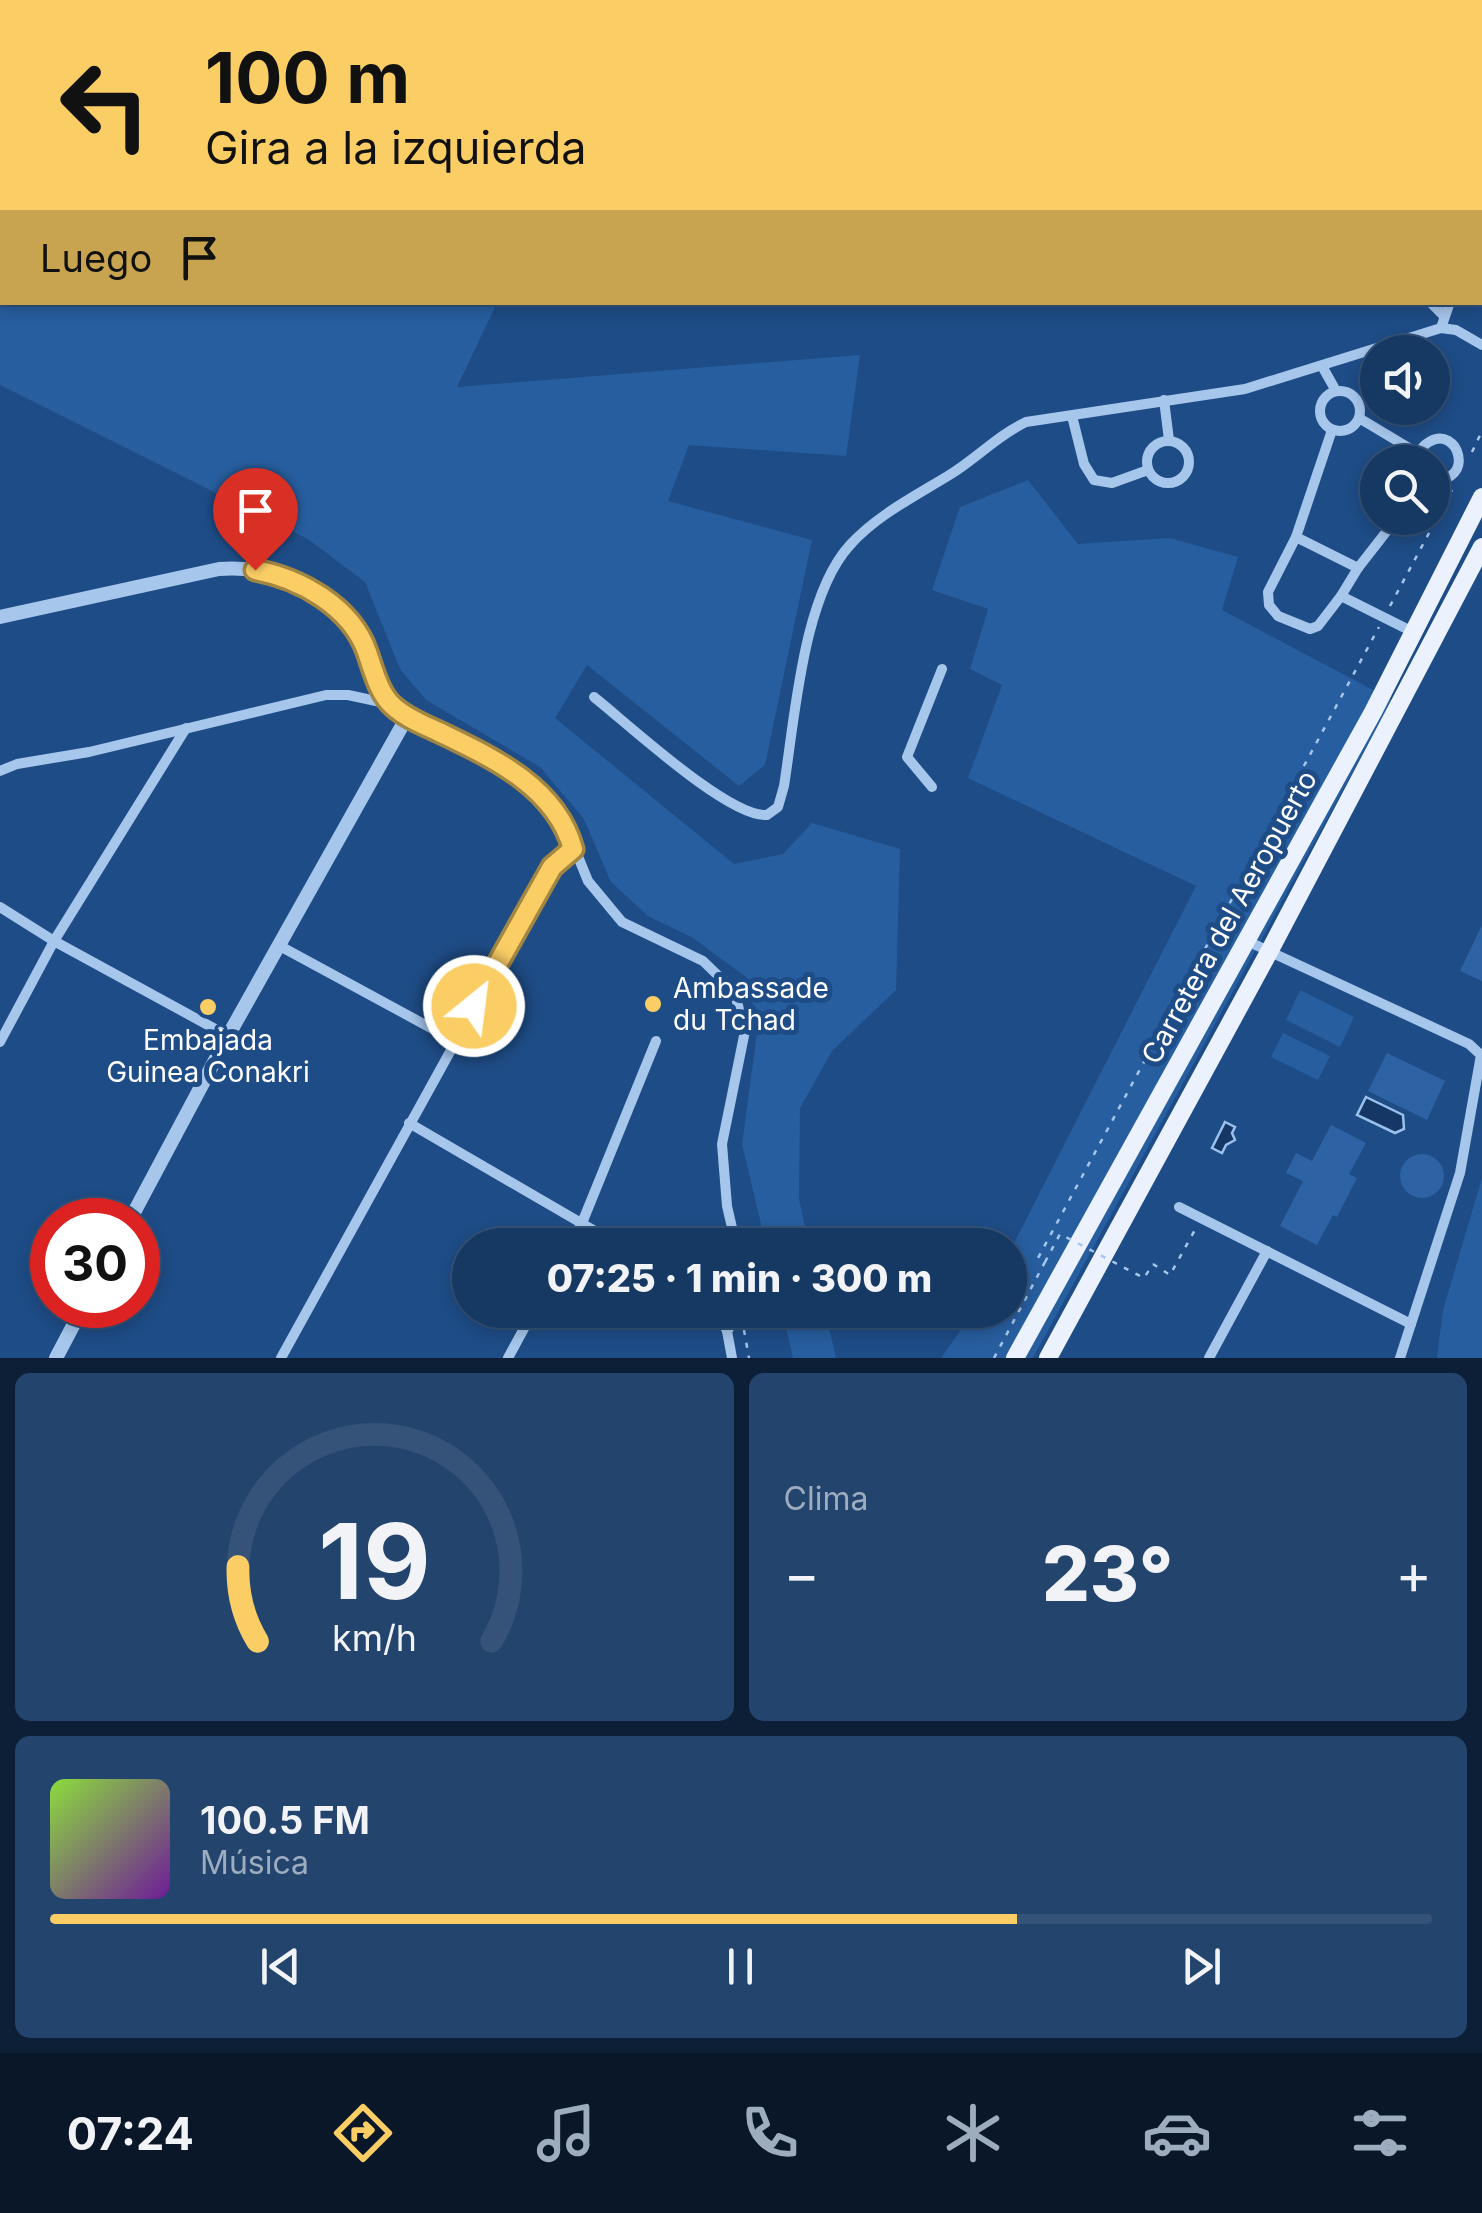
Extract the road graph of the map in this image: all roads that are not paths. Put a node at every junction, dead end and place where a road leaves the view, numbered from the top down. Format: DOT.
graph roads {
  1 [pos="1432,305"];
  2 [pos="1449,305"];
  3 [pos="1443,322"];
  4 [pos="1482,345"];
  5 [pos="1322,366"];
  6 [pos="1336,391"];
  7 [pos="1164,400"];
  8 [pos="1072,416"];
  9 [pos="1358,418"];
  10 [pos="1332,430"];
  11 [pos="1168,440"];
  12 [pos="1399,445"];
  13 [pos="1429,445"];
  14 [pos="1148,470"];
  15 [pos="1450,476"];
  16 [pos="1482,497"];
  17 [pos="1384,535"];
  18 [pos="1296,537"];
  19 [pos="1482,547"];
  20 [pos="1358,568"];
  21 [pos="1341,596"];
  22 [pos="0,616"];
  23 [pos="1413,632"];
  24 [pos="942,669"];
  25 [pos="594,697"];
  26 [pos="390,704"];
  27 [pos="407,717"];
  28 [pos="186,728"];
  29 [pos="0,771"];
  30 [pos="932,787"];
  31 [pos="573,849"];
  32 [pos="0,907"];
  33 [pos="54,941"];
  34 [pos="1247,941"];
  35 [pos="278,945"];
  36 [pos="1269,952"];
  37 [pos="228,1036"];
  38 [pos="455,1041"];
  39 [pos="656,1041"];
  40 [pos="0,1042"];
  41 [pos="409,1124"];
  42 [pos="1126,1158"];
  43 [pos="1149,1171"];
  44 [pos="142,1198"];
  45 [pos="1179,1207"];
  46 [pos="582,1224"];
  47 [pos="580,1228"];
  48 [pos="589,1228"];
  49 [pos="732,1228"];
  50 [pos="1266,1251"];
  51 [pos="1411,1324"];
  52 [pos="72,1328"];
  53 [pos="524,1328"];
  54 [pos="725,1328"];
  55 [pos="730,1328"];
  56 [pos="727,1332"];
  57 [pos="56,1358"];
  58 [pos="281,1358"];
  59 [pos="508,1358"];
  60 [pos="732,1358"];
  61 [pos="1015,1358"];
  62 [pos="1048,1358"];
  63 [pos="1209,1358"];
  64 [pos="1400,1358"];
  1 -- 3 [label="street"];
  2 -- 3 [label="street"];
  3 -- 4 [label="street"];
  3 -- 5 [label="street"];
  5 -- 6 [label="street"];
  5 -- 7 [label="street"];
  6 -- 9 [label="street"];
  6 -- 10 [label="street"];
  7 -- 8 [label="street"];
  7 -- 11 [label="street"];
  8 -- 14 [label="street"];
  8 -- 25 [label="street"];
  9 -- 10 [label="street"];
  9 -- 12 [label="street"];
  10 -- 18 [label="street"];
  11 -- 14 [label="street"];
  11 -- 14 [label="street"];
  13 -- 15 [label="street"];
  16 -- 23 [label="main road, Carretera del Aeropuerto"];
  17 -- 20 [label="street"];
  18 -- 20 [label="street"];
  18 -- 21 [label="street"];
  19 -- 36 [label="main road, Carretera del Aeropuerto"];
  20 -- 21 [label="street"];
  21 -- 23 [label="street"];
  22 -- 26 [label="street"];
  23 -- 34 [label="main road, Carretera del Aeropuerto"];
  24 -- 30 [label="street"];
  26 -- 27 [label="street"];
  26 -- 28 [label="street"];
  27 -- 31 [label="street"];
  27 -- 35 [label="street"];
  28 -- 29 [label="street"];
  28 -- 33 [label="street"];
  31 -- 38 [label="street"];
  31 -- 49 [label="street"];
  32 -- 33 [label="street"];
  33 -- 37 [label="street"];
  33 -- 40 [label="street"];
  34 -- 36 [label="street"];
  34 -- 42 [label="main road, Carretera del Aeropuerto"];
  35 -- 37 [label="street"];
  35 -- 38 [label="street"];
  36 -- 43 [label="main road, Carretera del Aeropuerto"];
  36 -- 51 [label="street"];
  37 -- 44 [label="street"];
  38 -- 41 [label="street"];
  39 -- 46 [label="street"];
  41 -- 46 [label="street"];
  41 -- 58 [label="street"];
  42 -- 43 [label="main road"];
  42 -- 61 [label="main road, Carretera del Aeropuerto"];
  43 -- 62 [label="main road, Carretera del Aeropuerto"];
  45 -- 50 [label="street"];
  46 -- 47 [label="street"];
  46 -- 48 [label="street"];
  50 -- 51 [label="street"];
  50 -- 63 [label="street"];
  51 -- 64 [label="street"];
  52 -- 57 [label="street"];
  53 -- 59 [label="street"];
  54 -- 56 [label="street"];
  55 -- 56 [label="street"];
  56 -- 60 [label="street"];
}
